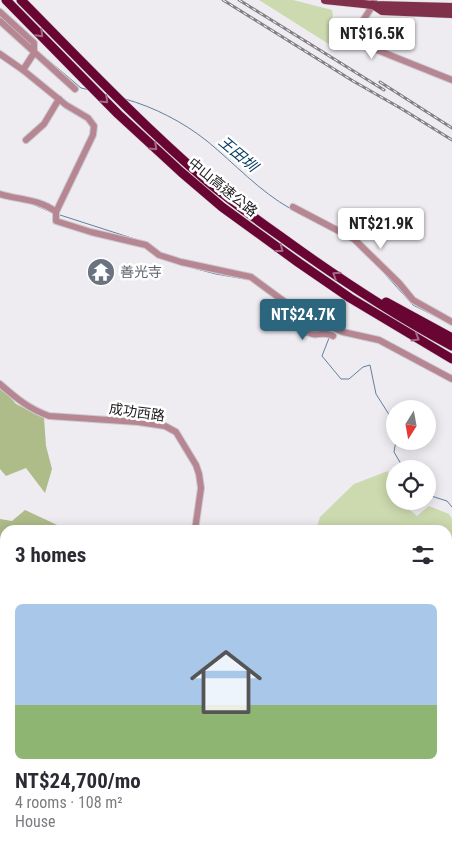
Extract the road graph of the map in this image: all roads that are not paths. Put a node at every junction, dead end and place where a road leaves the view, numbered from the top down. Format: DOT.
graph roads {
  1 [pos="6,0"];
  2 [pos="21,0"];
  3 [pos="325,0"];
  4 [pos="373,3"];
  5 [pos="452,7"];
  6 [pos="0,12"];
  7 [pos="452,14"];
  8 [pos="0,21"];
  9 [pos="34,53"];
  10 [pos="0,54"];
  11 [pos="23,70"];
  12 [pos="452,80"];
  13 [pos="75,89"];
  14 [pos="59,99"];
  15 [pos="26,140"];
  16 [pos="0,194"];
  17 [pos="293,207"];
  18 [pos="56,214"];
  19 [pos="371,298"];
  20 [pos="304,316"];
  21 [pos="452,322"];
  22 [pos="334,336"];
  23 [pos="452,338"];
  24 [pos="452,346"];
  25 [pos="452,359"];
  26 [pos="452,379"];
  27 [pos="0,384"];
  28 [pos="196,525"];
  1 -- 25 [label="highway, 中山高速公路, one-way"];
  19 -- 2 [label="highway, 中山高速公路, one-way"];
  3 -- 4 [label="main road"];
  4 -- 5 [label="main road"];
  4 -- 7 [label="main road"];
  4 -- 12 [label="street"];
  6 -- 9 [label="street"];
  8 -- 9 [label="street"];
  9 -- 11 [label="street"];
  9 -- 13 [label="street"];
  10 -- 11 [label="street"];
  11 -- 14 [label="street"];
  14 -- 15 [label="street"];
  14 -- 18 [label="street"];
  16 -- 18 [label="street"];
  17 -- 21 [label="street"];
  18 -- 20 [label="street"];
  19 -- 23 [label="highway"];
  19 -- 24 [label="highway, 中山高速公路"];
  20 -- 22 [label="street"];
  20 -- 26 [label="street"];
  27 -- 28 [label="street, 成功西路"];
}
